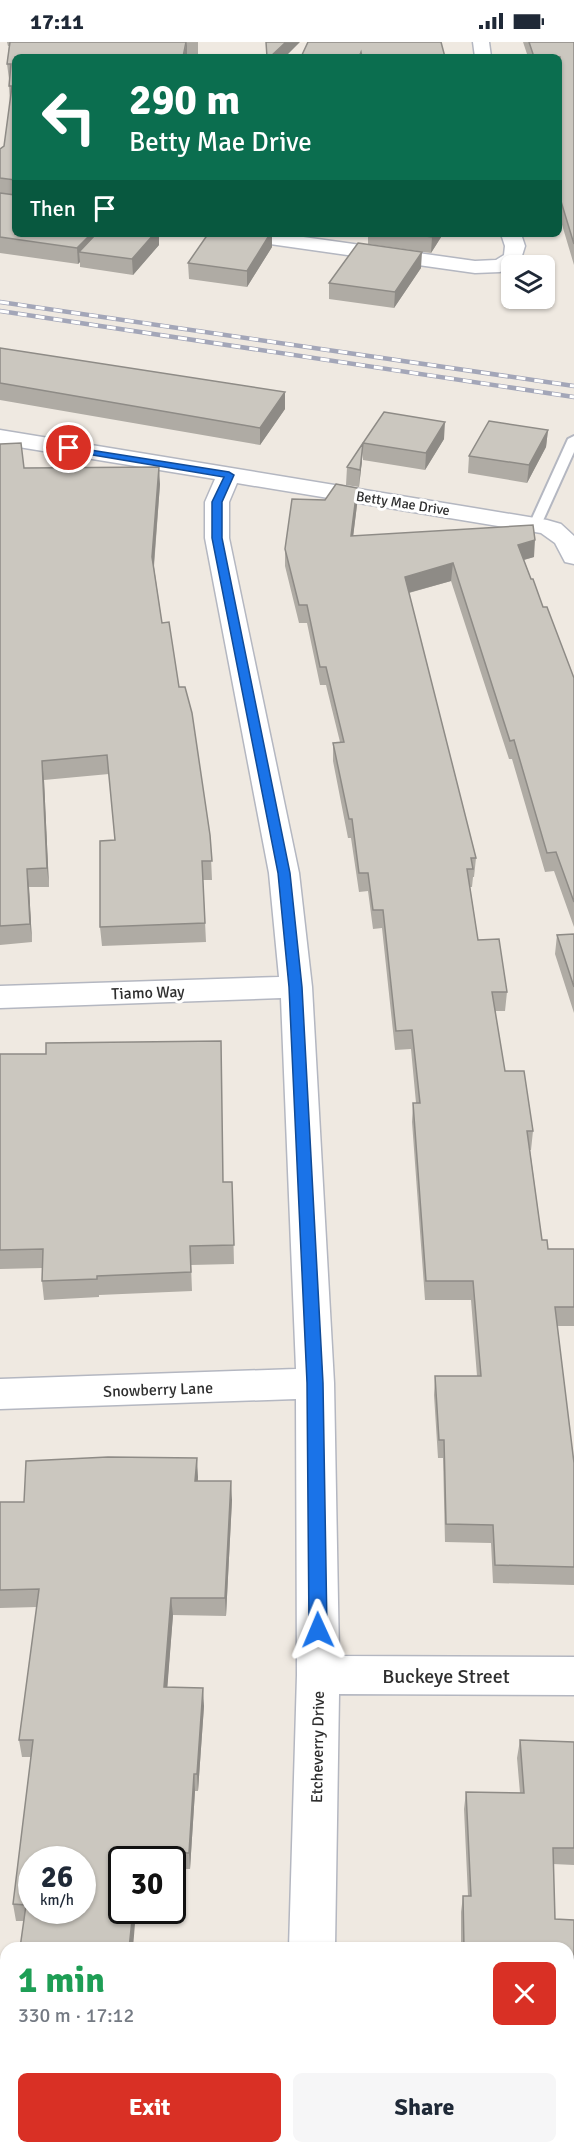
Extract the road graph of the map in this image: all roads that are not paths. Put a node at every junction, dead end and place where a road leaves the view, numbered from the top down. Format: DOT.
graph roads {
  1 [pos="261,237"];
  2 [pos="512,237"];
  3 [pos="0,437"];
  4 [pos="574,439"];
  5 [pos="229,475"];
  6 [pos="546,528"];
  7 [pos="574,557"];
  8 [pos="296,987"];
  9 [pos="0,997"];
  10 [pos="315,1383"];
  11 [pos="0,1394"];
  12 [pos="318,1676"];
  13 [pos="574,1676"];
  14 [pos="312,1942"];
  1 -- 2 [label="street"];
  3 -- 5 [label="street, Betty Mae Drive"];
  4 -- 6 [label="lane"];
  5 -- 6 [label="street, Betty Mae Drive"];
  5 -- 8 [label="street, Etcheverry Drive"];
  6 -- 7 [label="street"];
  8 -- 9 [label="street, Tiamo Way"];
  8 -- 10 [label="street, Etcheverry Drive"];
  10 -- 11 [label="street, Snowberry Lane"];
  10 -- 12 [label="street, Etcheverry Drive"];
  12 -- 13 [label="street, Buckeye Street"];
  12 -- 14 [label="street, Etcheverry Drive"];
}
